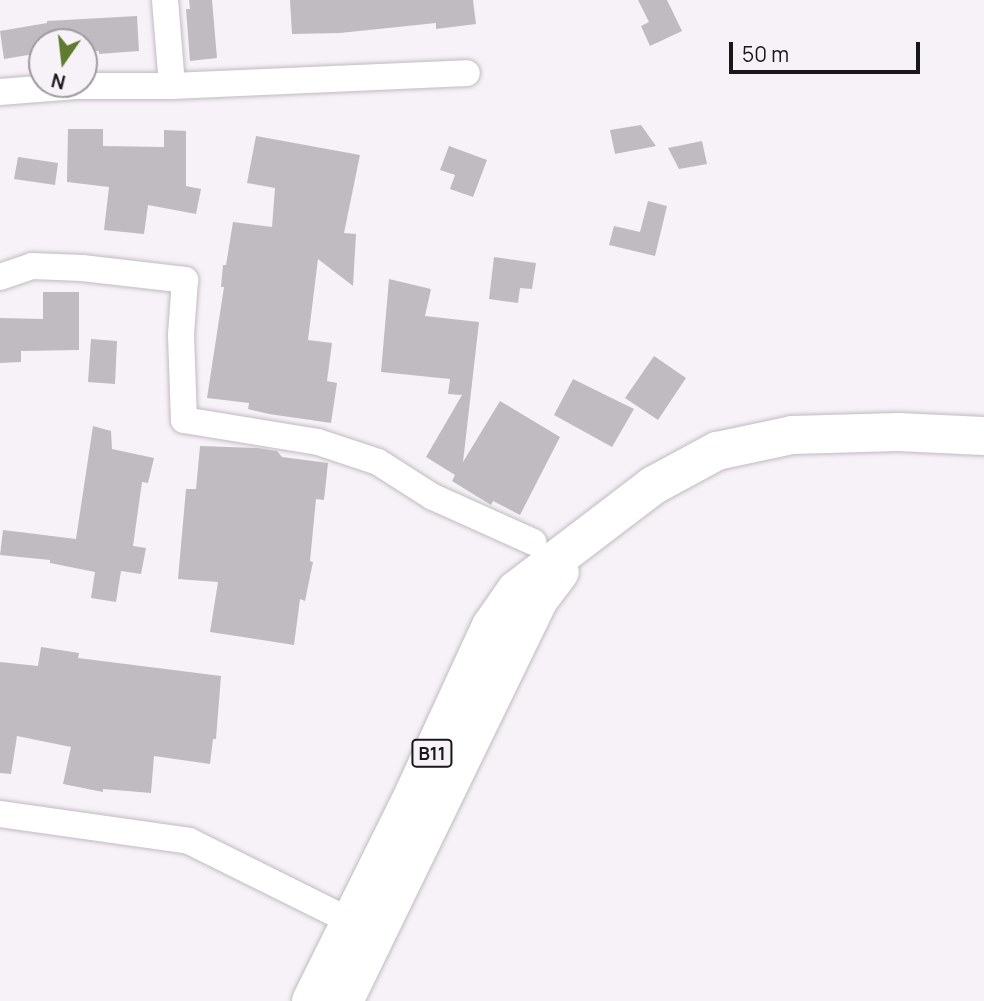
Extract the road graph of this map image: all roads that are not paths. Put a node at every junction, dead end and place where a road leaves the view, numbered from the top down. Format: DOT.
graph roads {
  1 [pos="165,0"];
  2 [pos="467,74"];
  3 [pos="172,86"];
  4 [pos="0,92"];
  5 [pos="0,277"];
  6 [pos="984,436"];
  7 [pos="589,534"];
  8 [pos="533,542"];
  9 [pos="0,814"];
  10 [pos="350,921"];
  11 [pos="311,1001"];
  12 [pos="344,1001"];
  1 -- 3 [label="street"];
  2 -- 3 [label="street"];
  3 -- 4 [label="street"];
  5 -- 8 [label="street"];
  6 -- 7 [label="highway, B11"];
  7 -- 10 [label="highway, B11"];
  7 -- 12 [label="highway, B11"];
  9 -- 10 [label="street"];
  10 -- 11 [label="highway, B11"];
}
